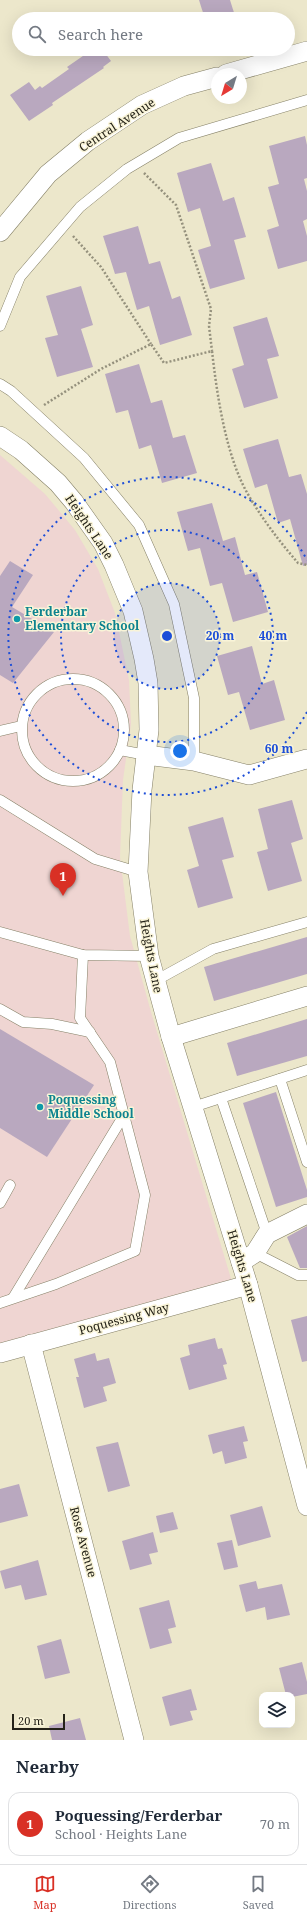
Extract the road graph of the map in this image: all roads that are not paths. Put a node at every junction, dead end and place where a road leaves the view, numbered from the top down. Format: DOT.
graph roads {
  1 [pos="307,51"];
  2 [pos="295,54"];
  3 [pos="289,56"];
  4 [pos="247,68"];
  5 [pos="211,79"];
  6 [pos="307,100"];
  7 [pos="0,232"];
  8 [pos="0,326"];
  9 [pos="0,384"];
  10 [pos="0,436"];
  11 [pos="21,726"];
  12 [pos="0,731"];
  13 [pos="120,750"];
  14 [pos="146,755"];
  15 [pos="307,759"];
  16 [pos="194,761"];
  17 [pos="0,800"];
  18 [pos="138,872"];
  19 [pos="307,922"];
  20 [pos="0,932"];
  21 [pos="83,955"];
  22 [pos="149,956"];
  23 [pos="155,981"];
  24 [pos="307,996"];
  25 [pos="0,1009"];
  26 [pos="90,1032"];
  27 [pos="171,1038"];
  28 [pos="307,1070"];
  29 [pos="280,1079"];
  30 [pos="221,1098"];
  31 [pos="193,1107"];
  32 [pos="124,1116"];
  33 [pos="307,1162"];
  34 [pos="10,1185"];
  35 [pos="0,1203"];
  36 [pos="307,1214"];
  37 [pos="266,1234"];
  38 [pos="248,1258"];
  39 [pos="307,1275"];
  40 [pos="248,1285"];
  41 [pos="13,1298"];
  42 [pos="0,1302"];
  43 [pos="31,1344"];
  44 [pos="0,1353"];
  45 [pos="307,1506"];
  46 [pos="134,1740"];
  1 -- 2 [label="street"];
  3 -- 4 [label="street"];
  5 -- 7 [label="street, Central Avenue"];
  6 -- 8 [label="lane"];
  9 -- 16 [label="lane"];
  10 -- 14 [label="street, Heights Lane"];
  11 -- 12 [label="lane"];
  11 -- 13 [label="lane"];
  11 -- 13 [label="lane"];
  13 -- 14 [label="lane"];
  14 -- 16 [label="street"];
  14 -- 18 [label="street, Heights Lane"];
  15 -- 16 [label="street"];
  17 -- 18 [label="lane"];
  18 -- 22 [label="street, Heights Lane"];
  19 -- 23 [label="lane"];
  20 -- 21 [label="lane"];
  21 -- 22 [label="lane"];
  21 -- 26 [label="lane"];
  22 -- 23 [label="street, Heights Lane"];
  23 -- 27 [label="street, Heights Lane"];
  24 -- 27 [label="street"];
  25 -- 26 [label="lane"];
  26 -- 32 [label="lane"];
  27 -- 31 [label="street, Heights Lane"];
  28 -- 29 [label="lane"];
  29 -- 30 [label="lane"];
  29 -- 33 [label="lane"];
  30 -- 31 [label="lane"];
  30 -- 37 [label="lane"];
  31 -- 38 [label="street, Heights Lane"];
  32 -- 41 [label="lane"];
  32 -- 41 [label="lane"];
  34 -- 35 [label="lane"];
  36 -- 37 [label="street"];
  37 -- 38 [label="street"];
  38 -- 39 [label="lane"];
  38 -- 40 [label="street, Heights Lane"];
  40 -- 43 [label="street, Poquessing Way"];
  40 -- 45 [label="street, Heights Lane"];
  41 -- 42 [label="lane"];
  43 -- 44 [label="street, Poquessing Way"];
  43 -- 46 [label="street, Rose Avenue"];
}
